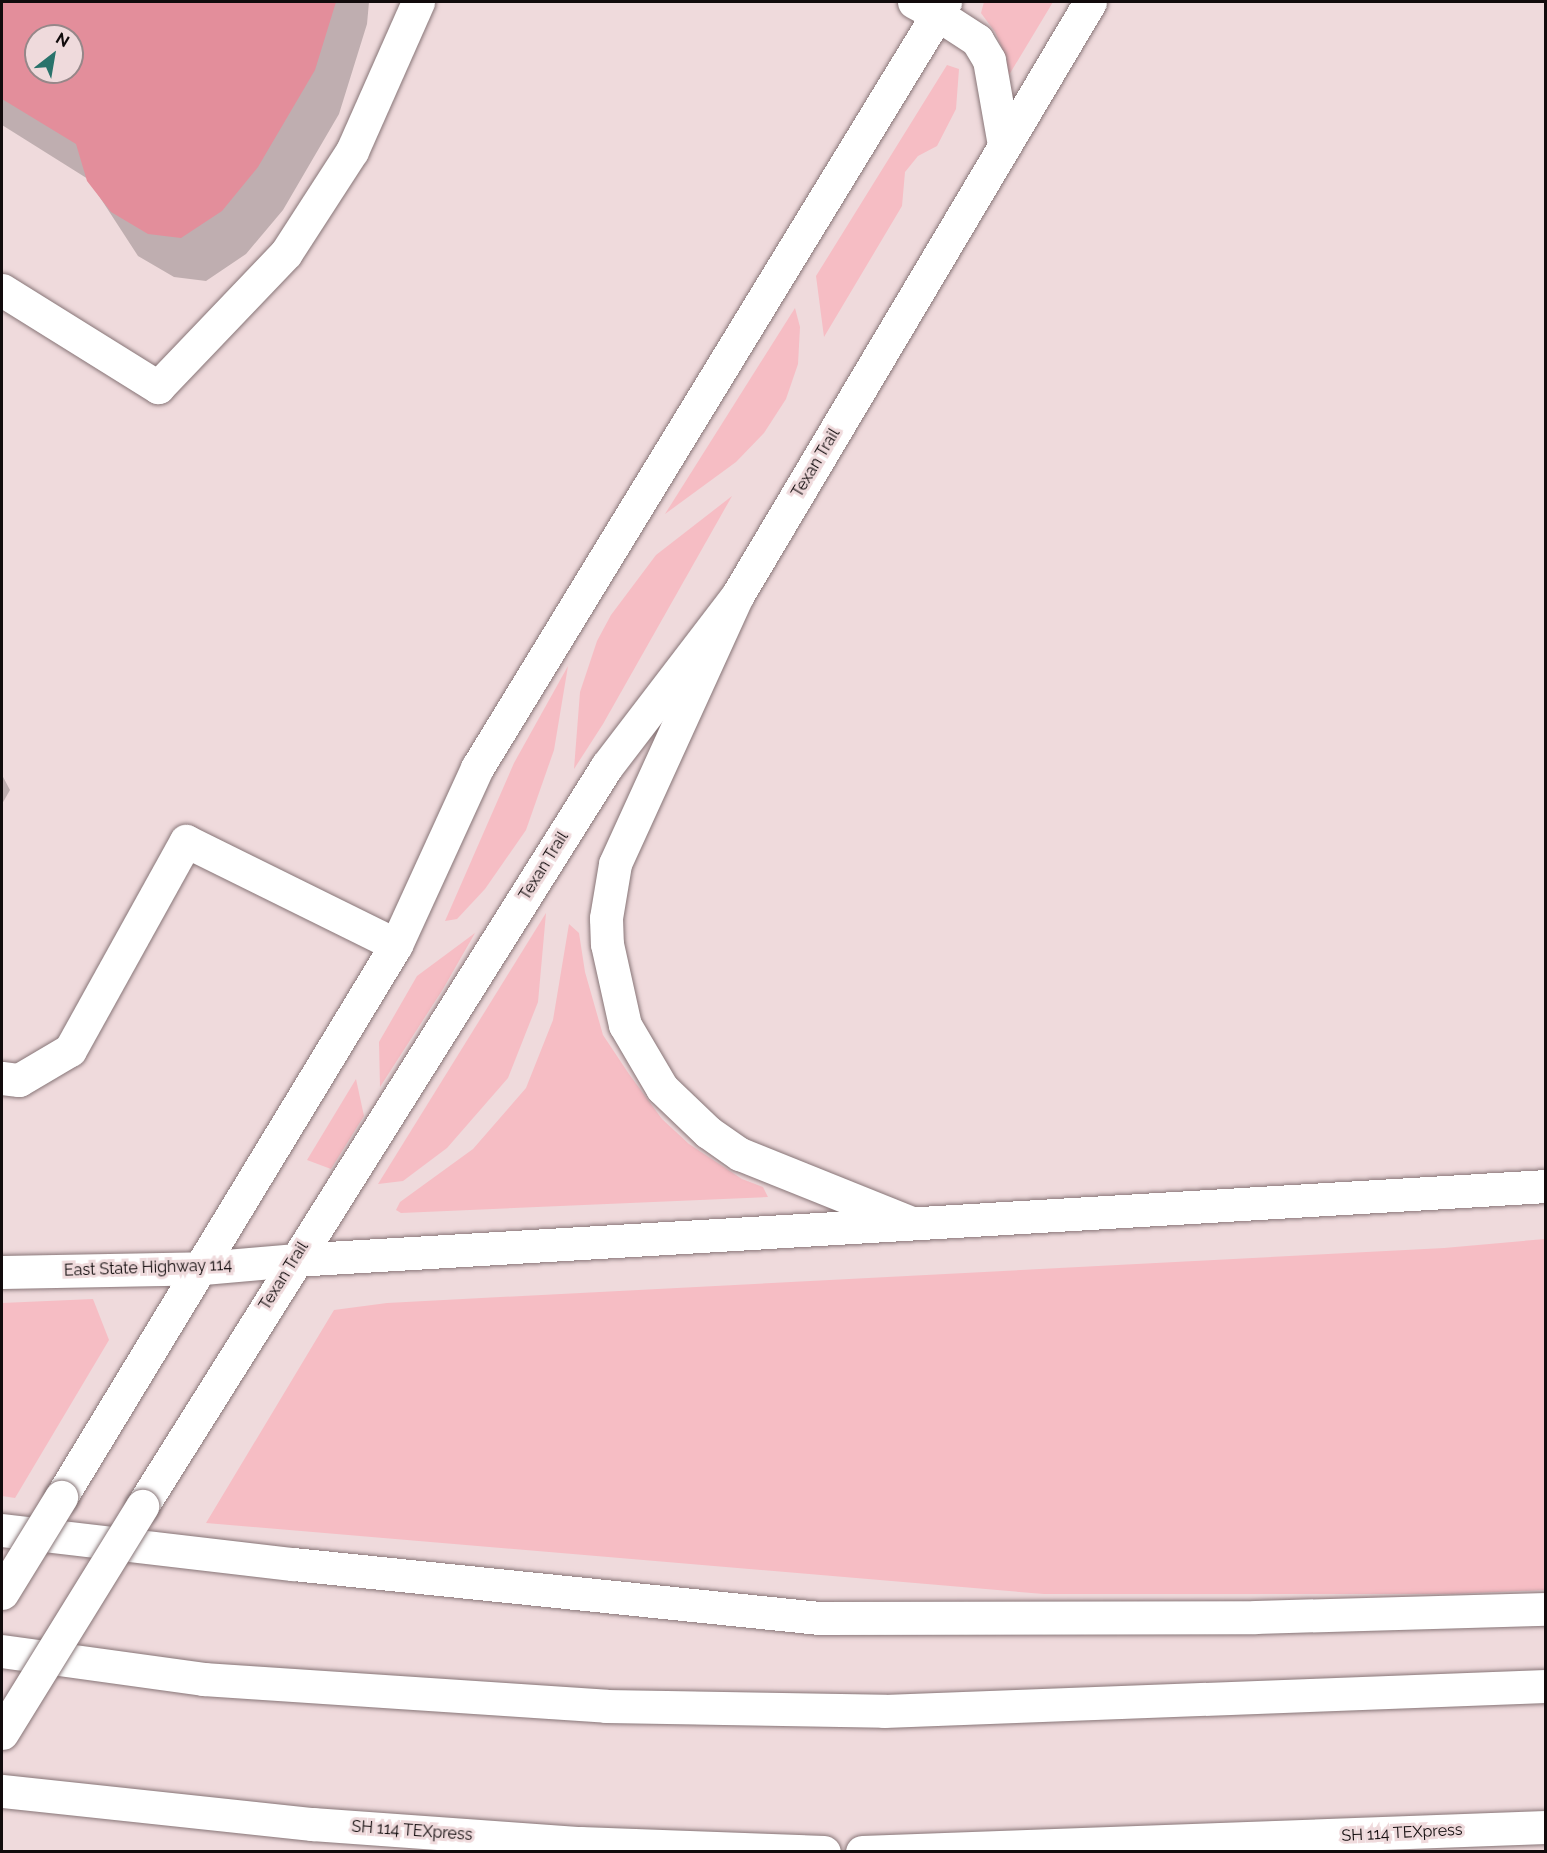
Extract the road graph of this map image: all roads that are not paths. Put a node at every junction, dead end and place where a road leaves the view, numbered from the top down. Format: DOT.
graph roads {
  1 [pos="418,2"];
  2 [pos="1090,2"];
  3 [pos="932,6"];
  4 [pos="1004,145"];
  5 [pos="2,290"];
  6 [pos="737,596"];
  7 [pos="396,945"];
  8 [pos="2,1078"];
  9 [pos="1545,1186"];
  10 [pos="917,1225"];
  11 [pos="294,1260"];
  12 [pos="203,1268"];
  13 [pos="2,1272"];
  14 [pos="2,1530"];
  15 [pos="2,1593"];
  16 [pos="1545,1609"];
  17 [pos="2,1651"];
  18 [pos="1545,1686"];
  19 [pos="2,1733"];
  20 [pos="2,1791"];
  21 [pos="1545,1827"];
  22 [pos="824,1851"];
  23 [pos="862,1851"];
  1 -- 5 [label="main road"];
  2 -- 4 [label="main road, Texan Trail"];
  3 -- 4 [label="main road"];
  3 -- 7 [label="main road"];
  4 -- 6 [label="main road, Texan Trail"];
  6 -- 10 [label="main road"];
  6 -- 11 [label="main road, Texan Trail"];
  7 -- 8 [label="main road"];
  7 -- 12 [label="main road"];
  9 -- 10 [label="main road, East State Highway 114"];
  10 -- 11 [label="main road, East State Highway 114"];
  11 -- 12 [label="main road, East State Highway 114"];
  11 -- 19 [label="main road, Texan Trail, bridge"];
  12 -- 13 [label="main road, East State Highway 114"];
  12 -- 15 [label="main road, bridge"];
  14 -- 16 [label="main road"];
  17 -- 18 [label="main road"];
  20 -- 22 [label="main road, SH 114 TEXpress"];
  21 -- 23 [label="main road, SH 114 TEXpress"];
}
